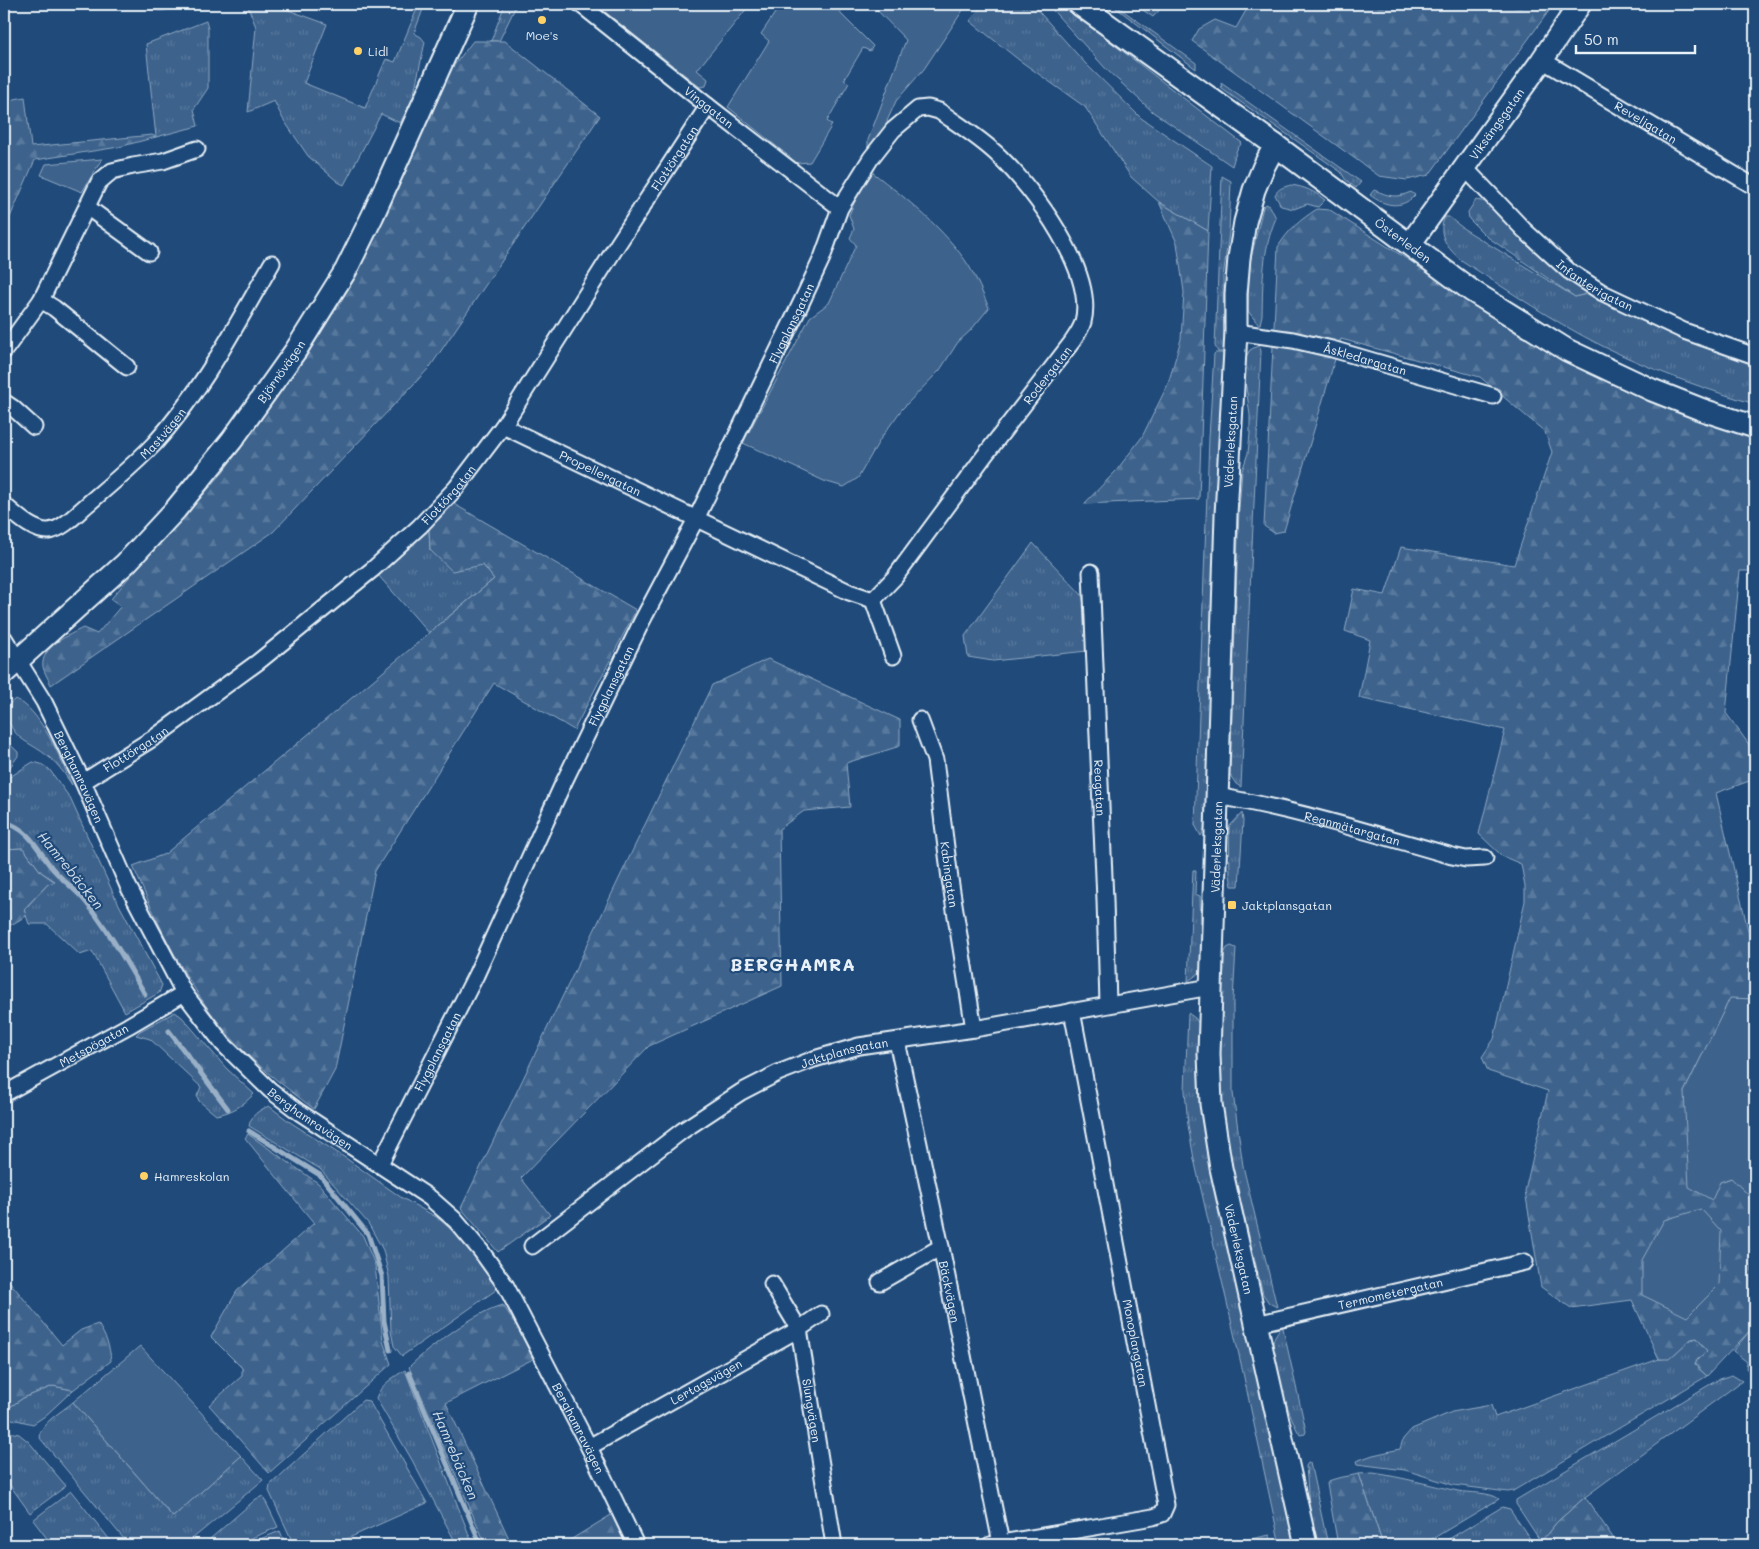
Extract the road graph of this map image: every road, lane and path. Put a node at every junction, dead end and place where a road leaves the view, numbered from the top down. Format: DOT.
graph roads {
  1 [pos="468,4"];
  2 [pos="580,4"];
  3 [pos="1079,4"];
  4 [pos="1580,4"];
  5 [pos="1542,60"];
  6 [pos="708,106"];
  7 [pos="1275,146"];
  8 [pos="197,149"];
  9 [pos="1465,168"];
  10 [pos="1750,184"];
  11 [pos="87,207"];
  12 [pos="840,208"];
  13 [pos="1410,244"];
  14 [pos="149,252"];
  15 [pos="272,263"];
  16 [pos="41,300"];
  17 [pos="1236,332"];
  18 [pos="4,351"];
  19 [pos="1755,356"];
  20 [pos="127,367"];
  21 [pos="1493,396"];
  22 [pos="4,402"];
  23 [pos="503,426"];
  24 [pos="34,427"];
  25 [pos="1755,427"];
  26 [pos="4,505"];
  27 [pos="696,519"];
  28 [pos="1091,572"];
  29 [pos="874,600"];
  30 [pos="4,638"];
  31 [pos="893,656"];
  32 [pos="11,667"];
  33 [pos="920,720"];
  34 [pos="83,782"];
  35 [pos="1218,796"];
  36 [pos="1485,858"];
  37 [pos="1210,986"];
  38 [pos="184,993"];
  39 [pos="1108,1004"];
  40 [pos="1072,1011"];
  41 [pos="974,1029"];
  42 [pos="897,1041"];
  43 [pos="4,1094"];
  44 [pos="380,1164"];
  45 [pos="532,1246"];
  46 [pos="941,1247"];
  47 [pos="1525,1262"];
  48 [pos="880,1282"];
  49 [pos="772,1284"];
  50 [pos="821,1314"];
  51 [pos="1256,1324"];
  52 [pos="799,1329"];
  53 [pos="589,1447"];
  54 [pos="995,1544"];
  55 [pos="636,1545"];
  56 [pos="834,1545"];
  57 [pos="1306,1545"];
  1 -- 32 [label="street, Björnövägen"];
  2 -- 6 [label="street, Vinggatan"];
  3 -- 7 [label="street, Österleden"];
  4 -- 5 [label="street, Viksängsgatan"];
  5 -- 9 [label="street, Viksängsgatan"];
  5 -- 10 [label="street, Reveljgatan"];
  6 -- 12 [label="street, Vinggatan"];
  6 -- 23 [label="street, Flottörgatan"];
  7 -- 13 [label="street, Österleden"];
  7 -- 17 [label="street, Väderleksgatan"];
  8 -- 11 [label="street"];
  9 -- 13 [label="street, Viksängsgatan"];
  9 -- 19 [label="street, Infanterigatan"];
  11 -- 14 [label="street"];
  11 -- 16 [label="street"];
  12 -- 27 [label="street, Flygplansgatan"];
  12 -- 29 [label="street, Rodergatan"];
  13 -- 25 [label="street, Österleden"];
  15 -- 26 [label="street, Mastvägen"];
  16 -- 18 [label="street"];
  16 -- 20 [label="street"];
  17 -- 21 [label="street, Åskledargatan"];
  17 -- 35 [label="street, Väderleksgatan"];
  22 -- 24 [label="street"];
  23 -- 27 [label="street, Propellergatan"];
  23 -- 34 [label="street, Flottörgatan"];
  27 -- 29 [label="street"];
  27 -- 44 [label="street, Flygplansgatan"];
  28 -- 39 [label="street, Reagatan"];
  29 -- 31 [label="street"];
  30 -- 32 [label="street, Berghamravägen"];
  32 -- 34 [label="street, Berghamravägen"];
  33 -- 41 [label="street, Kabingatan"];
  34 -- 38 [label="street, Berghamravägen"];
  35 -- 36 [label="street, Regnmätargatan"];
  35 -- 37 [label="street, Väderleksgatan"];
  37 -- 39 [label="street, Jaktplansgatan"];
  37 -- 51 [label="street, Väderleksgatan"];
  38 -- 43 [label="street, Metspögatan"];
  38 -- 44 [label="street, Berghamravägen"];
  39 -- 40 [label="street, Jaktplansgatan"];
  40 -- 41 [label="street, Jaktplansgatan"];
  40 -- 54 [label="street, Monoplangatan"];
  41 -- 42 [label="street, Jaktplansgatan"];
  42 -- 45 [label="street, Jaktplansgatan"];
  42 -- 46 [label="street, Bäckvägen"];
  44 -- 53 [label="street, Berghamravägen"];
  46 -- 48 [label="street"];
  46 -- 54 [label="street, Bäckvägen"];
  47 -- 51 [label="street, Termometergatan"];
  49 -- 52 [label="street, Slungvägen"];
  50 -- 52 [label="street, Lertagsvägen"];
  51 -- 57 [label="street, Väderleksgatan"];
  52 -- 53 [label="street, Lertagsvägen"];
  52 -- 56 [label="street, Slungvägen"];
  53 -- 55 [label="street, Berghamravägen"];
}
